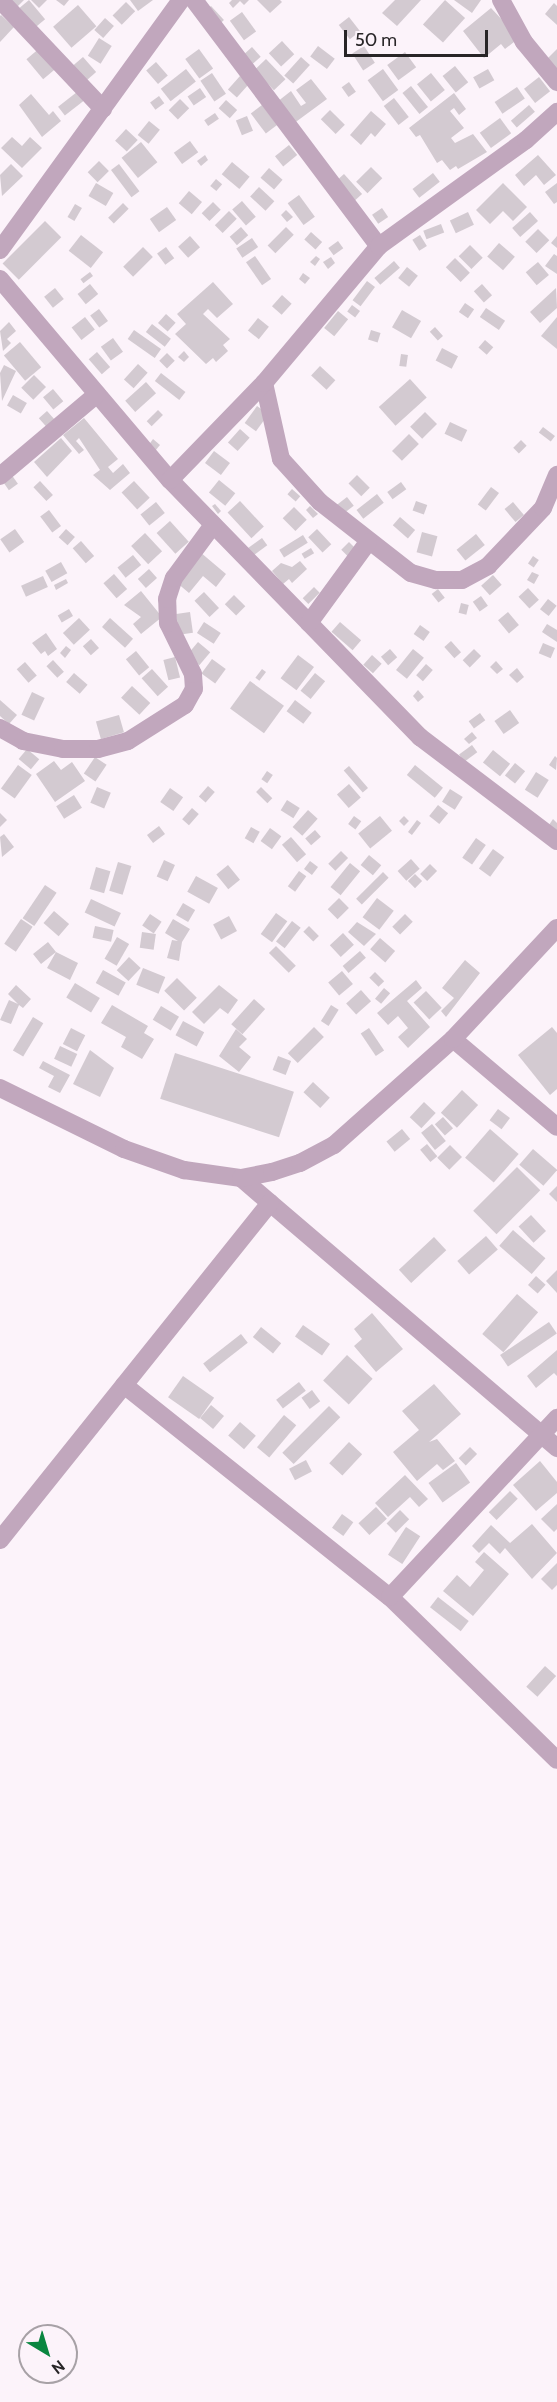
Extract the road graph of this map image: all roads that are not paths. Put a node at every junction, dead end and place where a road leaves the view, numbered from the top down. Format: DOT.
graph roads {
  1 [pos="0,0"];
  2 [pos="181,0"];
  3 [pos="194,0"];
  4 [pos="501,0"];
  5 [pos="557,82"];
  6 [pos="103,109"];
  7 [pos="557,112"];
  8 [pos="379,246"];
  9 [pos="0,250"];
  10 [pos="0,279"];
  11 [pos="264,383"];
  12 [pos="97,394"];
  13 [pos="557,475"];
  14 [pos="0,476"];
  15 [pos="170,480"];
  16 [pos="213,525"];
  17 [pos="368,542"];
  18 [pos="309,623"];
  19 [pos="0,728"];
  20 [pos="557,840"];
  21 [pos="557,928"];
  22 [pos="453,1039"];
  23 [pos="0,1088"];
  24 [pos="557,1127"];
  25 [pos="241,1178"];
  26 [pos="270,1203"];
  27 [pos="124,1385"];
  28 [pos="557,1418"];
  29 [pos="541,1435"];
  30 [pos="557,1448"];
  31 [pos="0,1540"];
  32 [pos="390,1597"];
  33 [pos="557,1760"];
  1 -- 6 [label="street"];
  2 -- 6 [label="street"];
  3 -- 8 [label="street"];
  4 -- 5 [label="street"];
  6 -- 9 [label="street"];
  7 -- 8 [label="street"];
  8 -- 11 [label="street"];
  10 -- 12 [label="street"];
  11 -- 15 [label="street"];
  11 -- 17 [label="street"];
  12 -- 14 [label="street"];
  12 -- 15 [label="street"];
  13 -- 17 [label="street"];
  15 -- 16 [label="street"];
  16 -- 18 [label="street"];
  16 -- 19 [label="street"];
  17 -- 18 [label="street"];
  18 -- 20 [label="street"];
  21 -- 22 [label="street"];
  22 -- 24 [label="street"];
  22 -- 25 [label="street"];
  23 -- 25 [label="street"];
  25 -- 26 [label="street"];
  26 -- 27 [label="street"];
  26 -- 29 [label="street"];
  27 -- 31 [label="street"];
  27 -- 32 [label="street"];
  28 -- 29 [label="street"];
  29 -- 30 [label="street"];
  29 -- 32 [label="street"];
  32 -- 33 [label="street"];
}
